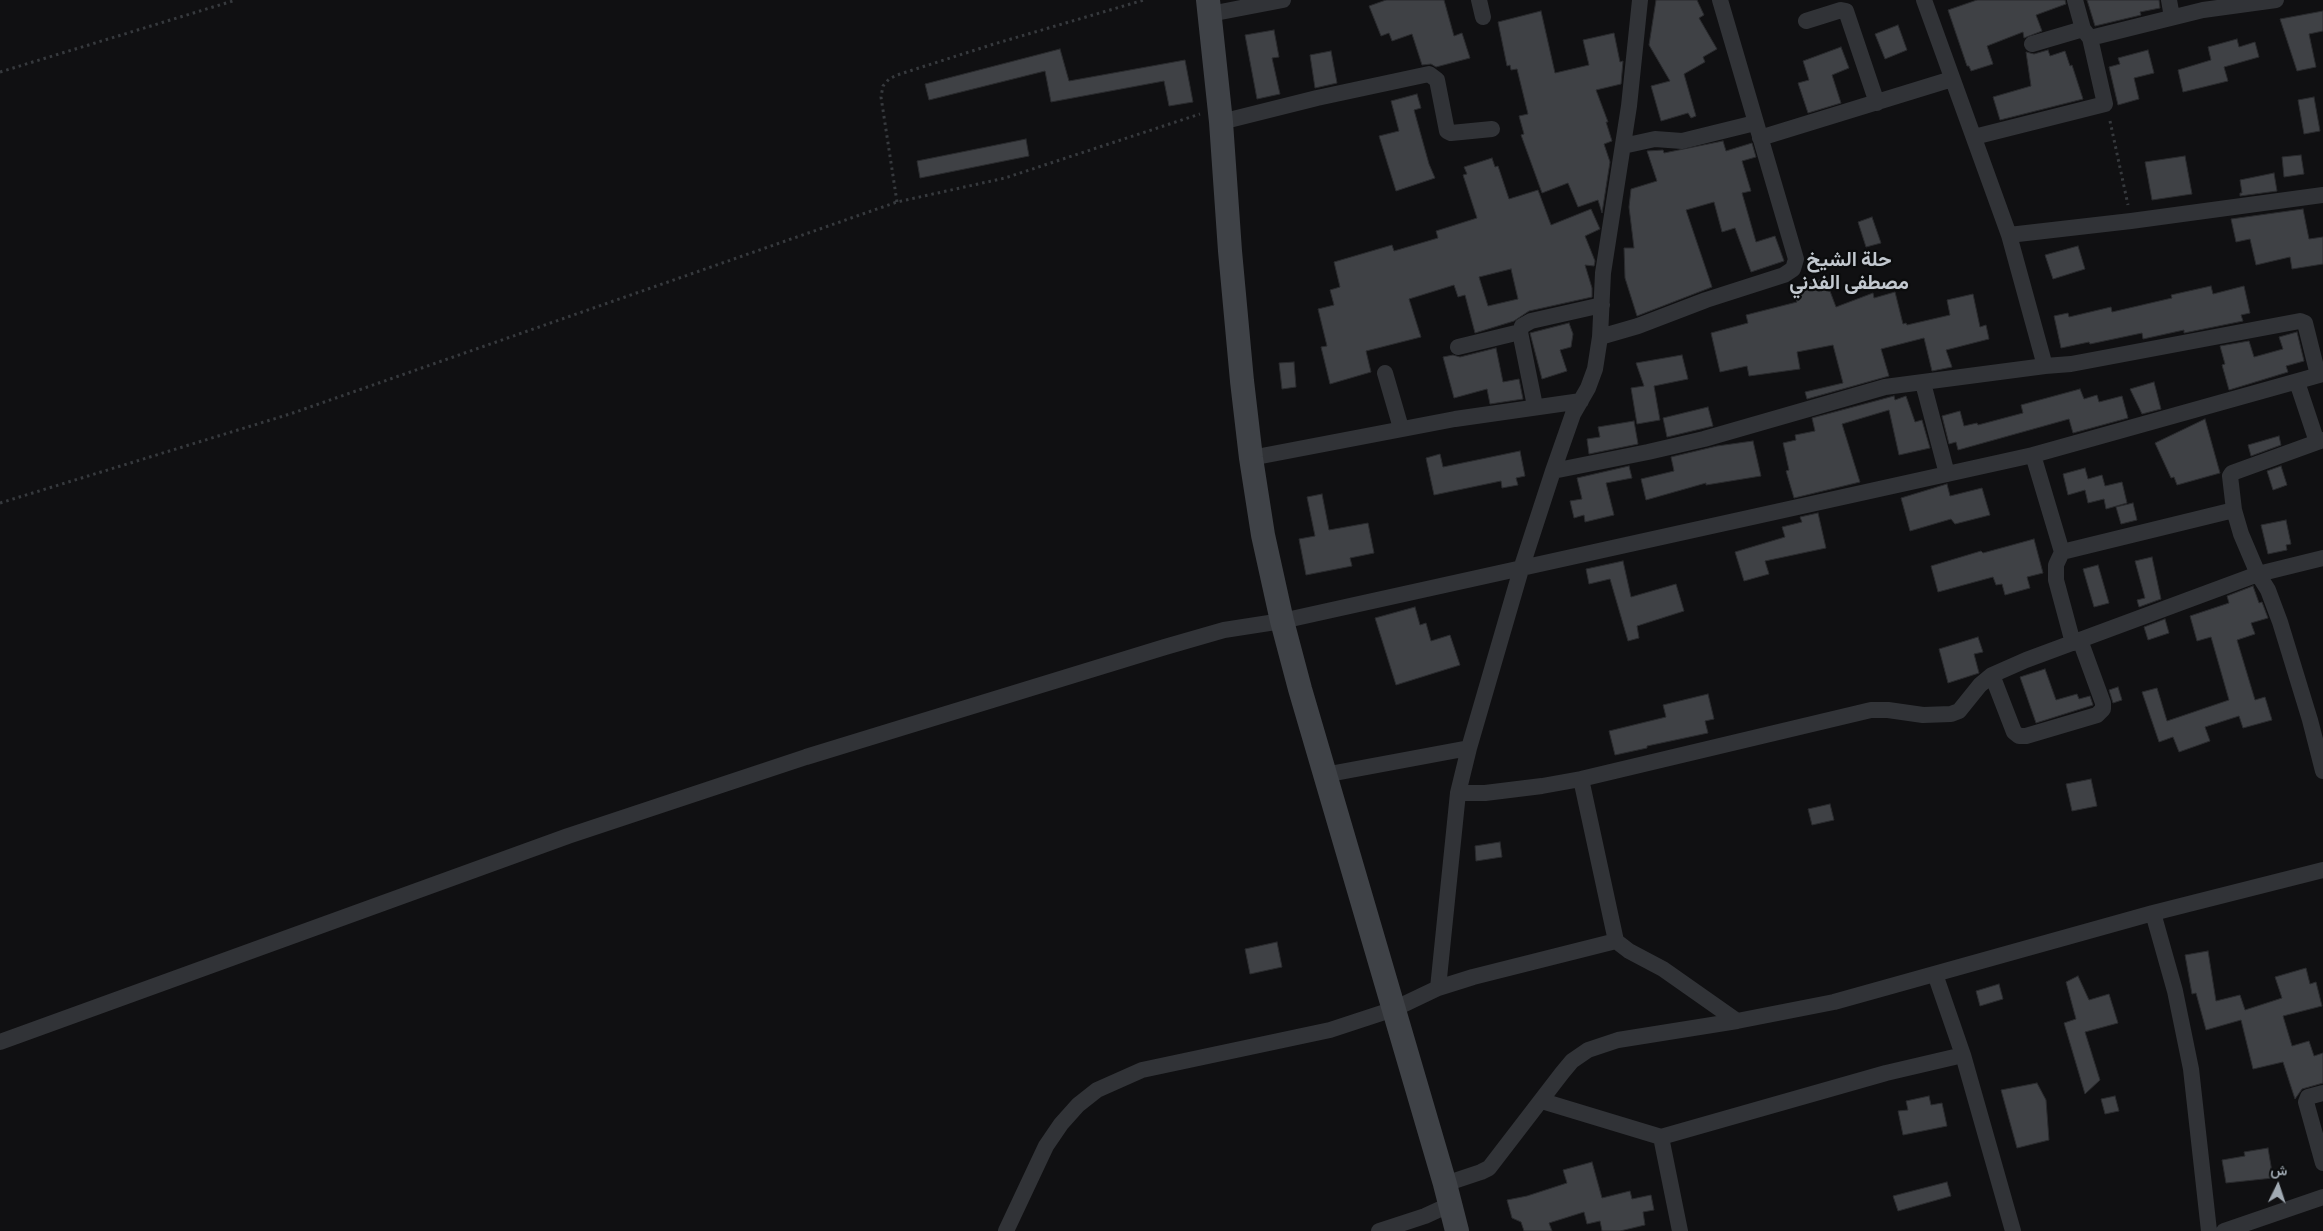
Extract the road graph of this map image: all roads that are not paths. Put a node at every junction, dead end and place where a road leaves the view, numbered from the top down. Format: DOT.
graph roads {
  1 [pos="1283,0"];
  2 [pos="1479,0"];
  3 [pos="1640,0"];
  4 [pos="1720,0"];
  5 [pos="1924,0"];
  6 [pos="2075,0"];
  7 [pos="2169,0"];
  8 [pos="2276,0"];
  9 [pos="1209,7"];
  10 [pos="1483,17"];
  11 [pos="2172,18"];
  12 [pos="1806,21"];
  13 [pos="2087,34"];
  14 [pos="2032,44"];
  15 [pos="1952,79"];
  16 [pos="1877,104"];
  17 [pos="1220,114"];
  18 [pos="1492,129"];
  19 [pos="1758,130"];
  20 [pos="1974,137"];
  21 [pos="1623,146"];
  22 [pos="2323,194"];
  23 [pos="2010,235"];
  24 [pos="1602,305"];
  25 [pos="1520,332"];
  26 [pos="1600,337"];
  27 [pos="1458,347"];
  28 [pos="2045,366"];
  29 [pos="1385,373"];
  30 [pos="2320,374"];
  31 [pos="2297,382"];
  32 [pos="1923,383"];
  33 [pos="1581,401"];
  34 [pos="1535,406"];
  35 [pos="1401,428"];
  36 [pos="2320,441"];
  37 [pos="2034,455"];
  38 [pos="1251,458"];
  39 [pos="1553,470"];
  40 [pos="1948,474"];
  41 [pos="2234,510"];
  42 [pos="2062,552"];
  43 [pos="2323,558"];
  44 [pos="1522,566"];
  45 [pos="2258,574"];
  46 [pos="1282,621"];
  47 [pos="2076,642"];
  48 [pos="1992,675"];
  49 [pos="2317,718"];
  50 [pos="1469,748"];
  51 [pos="2323,771"];
  52 [pos="1324,775"];
  53 [pos="1581,779"];
  54 [pos="1458,793"];
  55 [pos="2323,870"];
  56 [pos="2153,913"];
  57 [pos="1616,941"];
  58 [pos="1935,974"];
  59 [pos="1438,988"];
  60 [pos="1394,1009"];
  61 [pos="1737,1021"];
  62 [pos="0,1042"];
  63 [pos="1963,1055"];
  64 [pos="2323,1093"];
  65 [pos="1542,1101"];
  66 [pos="1661,1137"];
  67 [pos="2323,1163"];
  68 [pos="1447,1195"];
  69 [pos="2323,1198"];
  70 [pos="1006,1231"];
  71 [pos="1379,1231"];
  72 [pos="1457,1231"];
  73 [pos="1680,1231"];
  74 [pos="2013,1231"];
  75 [pos="2209,1231"];
  76 [pos="2224,1231"];
  1 -- 9 [label="street"];
  2 -- 10 [label="street"];
  3 -- 21 [label="street"];
  4 -- 19 [label="street"];
  5 -- 15 [label="street"];
  6 -- 13 [label="street"];
  7 -- 11 [label="street"];
  8 -- 11 [label="street"];
  9 -- 17 [label="street"];
  11 -- 13 [label="street"];
  12 -- 16 [label="street"];
  13 -- 14 [label="street"];
  13 -- 20 [label="street"];
  15 -- 16 [label="street"];
  15 -- 20 [label="street"];
  16 -- 19 [label="street"];
  17 -- 18 [label="street"];
  17 -- 38 [label="street"];
  19 -- 21 [label="street"];
  19 -- 26 [label="street"];
  20 -- 23 [label="street"];
  21 -- 24 [label="street"];
  22 -- 23 [label="street"];
  23 -- 28 [label="street"];
  24 -- 25 [label="street"];
  24 -- 26 [label="street"];
  25 -- 27 [label="street"];
  25 -- 34 [label="street"];
  26 -- 33 [label="street"];
  28 -- 30 [label="street"];
  28 -- 32 [label="street"];
  29 -- 35 [label="street"];
  30 -- 31 [label="street"];
  31 -- 36 [label="street"];
  31 -- 37 [label="street"];
  32 -- 39 [label="street"];
  32 -- 40 [label="street"];
  33 -- 34 [label="street"];
  33 -- 39 [label="street"];
  34 -- 35 [label="street"];
  35 -- 38 [label="street"];
  36 -- 41 [label="street"];
  37 -- 40 [label="street"];
  37 -- 42 [label="street"];
  38 -- 46 [label="street"];
  39 -- 44 [label="street"];
  40 -- 44 [label="street"];
  41 -- 42 [label="street"];
  41 -- 45 [label="street"];
  42 -- 47 [label="street"];
  43 -- 45 [label="street"];
  44 -- 46 [label="street"];
  44 -- 50 [label="street"];
  45 -- 47 [label="street"];
  45 -- 49 [label="street"];
  46 -- 52 [label="street"];
  46 -- 62 [label="street"];
  47 -- 48 [label="street"];
  47 -- 48 [label="street"];
  48 -- 53 [label="street"];
  49 -- 51 [label="street"];
  50 -- 52 [label="street"];
  50 -- 54 [label="street"];
  52 -- 60 [label="street"];
  53 -- 54 [label="street"];
  53 -- 57 [label="street"];
  54 -- 59 [label="street"];
  55 -- 56 [label="street"];
  56 -- 58 [label="street"];
  56 -- 75 [label="street"];
  57 -- 59 [label="street"];
  57 -- 61 [label="street"];
  58 -- 61 [label="street"];
  58 -- 63 [label="street"];
  59 -- 60 [label="street"];
  60 -- 68 [label="street"];
  60 -- 70 [label="street"];
  61 -- 65 [label="street"];
  63 -- 66 [label="street"];
  63 -- 74 [label="street"];
  64 -- 67 [label="street"];
  65 -- 66 [label="street"];
  65 -- 68 [label="street"];
  66 -- 73 [label="street"];
  68 -- 71 [label="street"];
  68 -- 72 [label="street"];
  69 -- 76 [label="street"];
}
